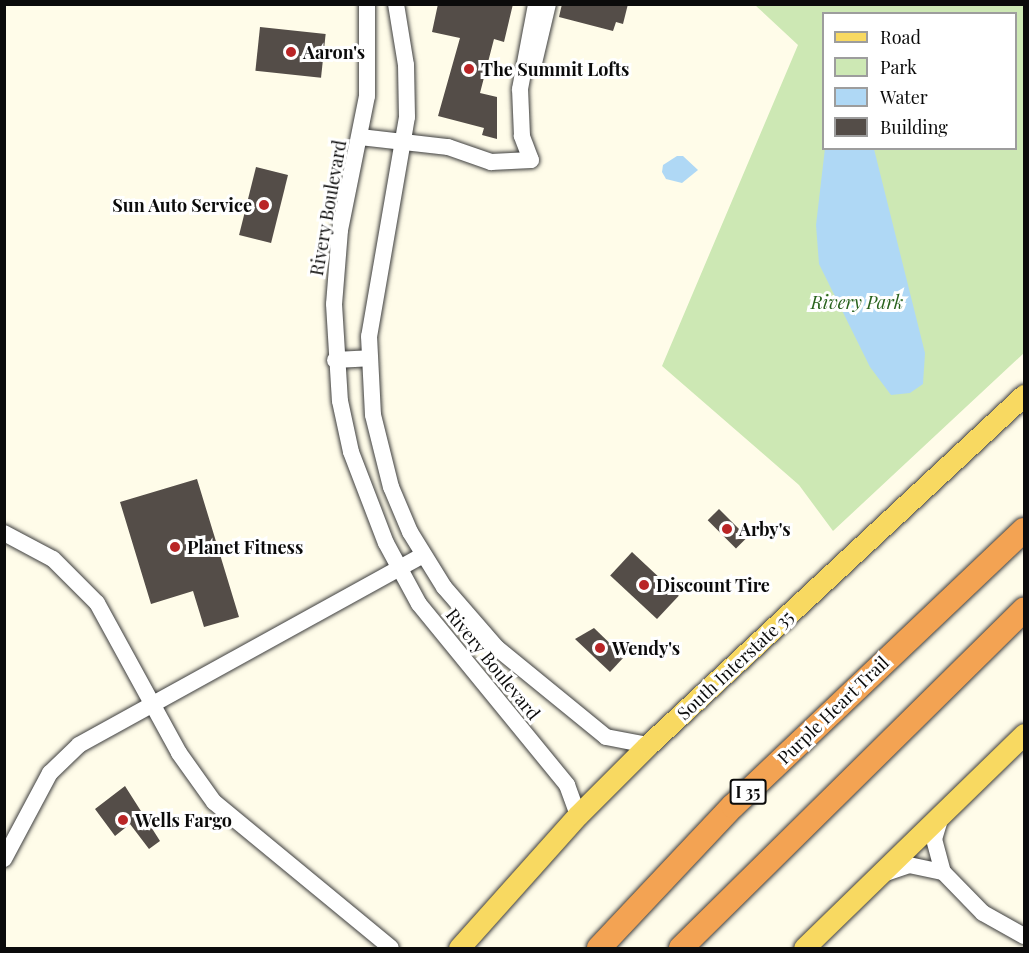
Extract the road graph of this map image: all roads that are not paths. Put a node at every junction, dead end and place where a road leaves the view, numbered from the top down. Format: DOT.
graph roads {
  1 [pos="367,4"];
  2 [pos="396,4"];
  3 [pos="536,4"];
  4 [pos="548,4"];
  5 [pos="360,137"];
  6 [pos="405,143"];
  7 [pos="531,160"];
  8 [pos="369,358"];
  9 [pos="335,360"];
  10 [pos="1024,395"];
  11 [pos="1024,530"];
  12 [pos="4,533"];
  13 [pos="423,555"];
  14 [pos="399,568"];
  15 [pos="1024,610"];
  16 [pos="152,703"];
  17 [pos="1024,734"];
  18 [pos="648,745"];
  19 [pos="942,813"];
  20 [pos="578,815"];
  21 [pos="4,859"];
  22 [pos="943,872"];
  23 [pos="877,877"];
  24 [pos="1024,936"];
  25 [pos="391,948"];
  26 [pos="459,948"];
  27 [pos="599,948"];
  28 [pos="681,948"];
  29 [pos="804,948"];
  1 -- 5 [label="street, Rivery Boulevard"];
  2 -- 6 [label="street, Rivery Boulevard"];
  3 -- 7 [label="street"];
  4 -- 7 [label="street"];
  5 -- 6 [label="street"];
  5 -- 9 [label="street, Rivery Boulevard"];
  6 -- 7 [label="street"];
  6 -- 8 [label="street, Rivery Boulevard"];
  8 -- 9 [label="street"];
  8 -- 13 [label="street, Rivery Boulevard"];
  9 -- 14 [label="street, Rivery Boulevard"];
  10 -- 18 [label="main road, South Interstate 35"];
  11 -- 27 [label="highway, Purple Heart Trail / I 35"];
  12 -- 16 [label="street"];
  13 -- 14 [label="street"];
  13 -- 18 [label="street, Rivery Boulevard"];
  14 -- 16 [label="street"];
  14 -- 20 [label="street, Rivery Boulevard"];
  15 -- 28 [label="highway"];
  16 -- 21 [label="street"];
  16 -- 25 [label="street"];
  17 -- 19 [label="main road"];
  18 -- 20 [label="main road, South Interstate 35"];
  19 -- 22 [label="street"];
  19 -- 23 [label="main road"];
  20 -- 26 [label="main road, South Interstate 35"];
  22 -- 23 [label="street"];
  22 -- 24 [label="street"];
  23 -- 29 [label="main road"];
}
